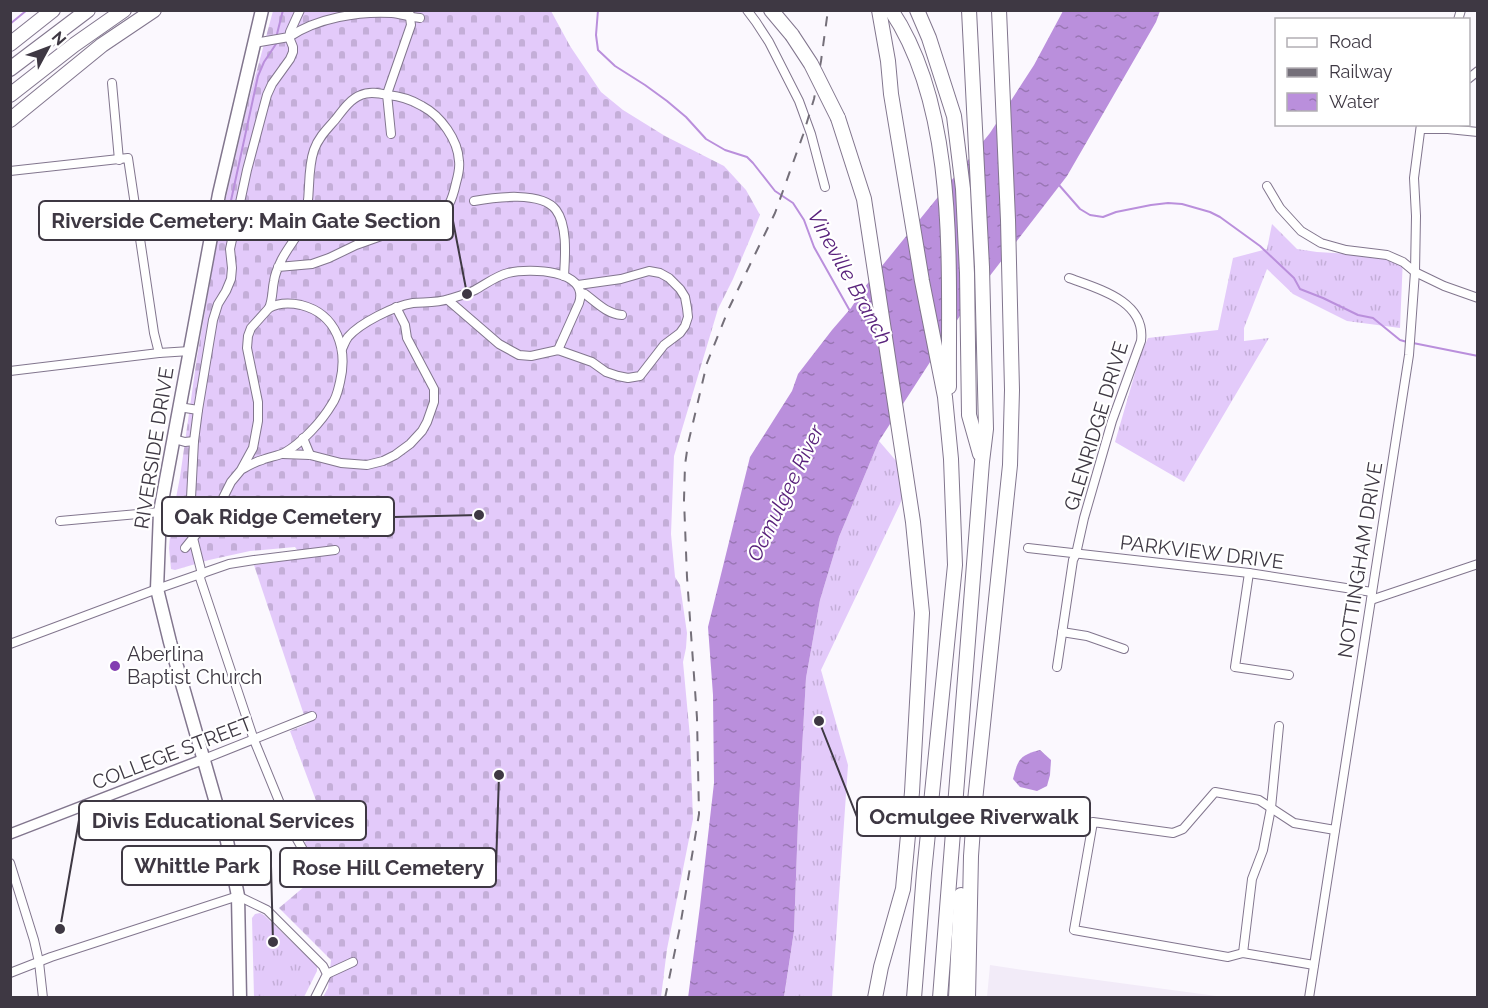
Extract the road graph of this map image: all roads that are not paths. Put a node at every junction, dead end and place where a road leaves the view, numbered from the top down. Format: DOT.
graph roads {
  1 [pos="53,10"];
  2 [pos="124,10"];
  3 [pos="154,10"];
  4 [pos="262,10"];
  5 [pos="300,10"];
  6 [pos="747,10"];
  7 [pos="771,10"];
  8 [pos="879,10"];
  9 [pos="891,10"];
  10 [pos="918,10"];
  11 [pos="969,10"];
  12 [pos="994,10"];
  13 [pos="999,10"];
  14 [pos="88,11"];
  15 [pos="409,14"];
  16 [pos="420,18"];
  17 [pos="998,28"];
  18 [pos="289,37"];
  19 [pos="254,43"];
  20 [pos="10,44"];
  21 [pos="10,69"];
  22 [pos="112,83"];
  23 [pos="387,94"];
  24 [pos="10,95"];
  25 [pos="10,120"];
  26 [pos="1421,127"];
  27 [pos="1478,132"];
  28 [pos="391,134"];
  29 [pos="119,159"];
  30 [pos="10,171"];
  31 [pos="1267,186"];
  32 [pos="825,187"];
  33 [pos="474,201"];
  34 [pos="278,267"];
  35 [pos="1415,272"];
  36 [pos="564,276"];
  37 [pos="1069,278"];
  38 [pos="580,289"];
  39 [pos="1478,298"];
  40 [pos="448,300"];
  41 [pos="396,307"];
  42 [pos="269,308"];
  43 [pos="622,315"];
  44 [pos="336,331"];
  45 [pos="352,334"];
  46 [pos="342,349"];
  47 [pos="190,351"];
  48 [pos="558,351"];
  49 [pos="159,352"];
  50 [pos="10,371"];
  51 [pos="180,407"];
  52 [pos="198,410"];
  53 [pos="949,431"];
  54 [pos="303,438"];
  55 [pos="174,439"];
  56 [pos="194,441"];
  57 [pos="253,448"];
  58 [pos="282,454"];
  59 [pos="310,455"];
  60 [pos="263,459"];
  61 [pos="982,462"];
  62 [pos="241,470"];
  63 [pos="160,512"];
  64 [pos="60,521"];
  65 [pos="193,538"];
  66 [pos="184,548"];
  67 [pos="1028,548"];
  68 [pos="335,550"];
  69 [pos="1076,554"];
  70 [pos="1478,564"];
  71 [pos="1249,573"];
  72 [pos="200,574"];
  73 [pos="157,589"];
  74 [pos="1372,596"];
  75 [pos="1062,632"];
  76 [pos="10,644"];
  77 [pos="1124,649"];
  78 [pos="1057,667"];
  79 [pos="1289,675"];
  80 [pos="312,716"];
  81 [pos="1279,726"];
  82 [pos="254,740"];
  83 [pos="204,759"];
  84 [pos="1270,808"];
  85 [pos="1335,830"];
  86 [pos="10,834"];
  87 [pos="971,856"];
  88 [pos="10,863"];
  89 [pos="317,875"];
  90 [pos="238,896"];
  91 [pos="1243,953"];
  92 [pos="39,962"];
  93 [pos="353,962"];
  94 [pos="1314,965"];
  95 [pos="10,973"];
  96 [pos="327,974"];
  97 [pos="43,998"];
  98 [pos="240,998"];
  99 [pos="315,998"];
  100 [pos="875,998"];
  101 [pos="914,998"];
  102 [pos="940,998"];
  103 [pos="956,998"];
  104 [pos="968,998"];
  105 [pos="1309,998"];
  1 -- 20 [label="highway"];
  2 -- 24 [label="highway"];
  3 -- 25 [label="highway"];
  4 -- 19 [label="main road, RIVERSIDE DRIVE"];
  5 -- 18 [label="street"];
  6 -- 32 [label="street"];
  7 -- 100 [label="highway, bridge"];
  8 -- 53 [label="highway"];
  9 -- 53 [label="highway"];
  10 -- 61 [label="highway"];
  11 -- 61 [label="highway"];
  12 -- 17 [label="highway"];
  13 -- 17 [label="highway"];
  14 -- 21 [label="highway"];
  15 -- 16 [label="street"];
  15 -- 18 [label="street"];
  15 -- 23 [label="street"];
  17 -- 87 [label="highway"];
  18 -- 19 [label="street"];
  18 -- 52 [label="street"];
  19 -- 47 [label="main road, RIVERSIDE DRIVE"];
  22 -- 29 [label="street"];
  23 -- 28 [label="street"];
  23 -- 34 [label="street"];
  23 -- 34 [label="street"];
  26 -- 27 [label="street"];
  26 -- 35 [label="street, NOTTINGHAM DRIVE"];
  29 -- 30 [label="street"];
  29 -- 49 [label="street"];
  31 -- 35 [label="street"];
  33 -- 36 [label="street"];
  34 -- 42 [label="street"];
  35 -- 39 [label="street"];
  35 -- 74 [label="street, NOTTINGHAM DRIVE"];
  36 -- 38 [label="street"];
  36 -- 40 [label="street"];
  37 -- 69 [label="street, GLENRIDGE DRIVE"];
  38 -- 43 [label="street"];
  38 -- 48 [label="street"];
  38 -- 48 [label="street"];
  40 -- 41 [label="street"];
  40 -- 48 [label="street"];
  41 -- 45 [label="street"];
  41 -- 59 [label="street"];
  42 -- 44 [label="street"];
  42 -- 57 [label="street"];
  44 -- 45 [label="street"];
  44 -- 46 [label="street"];
  45 -- 46 [label="street"];
  46 -- 54 [label="street"];
  47 -- 49 [label="street"];
  47 -- 51 [label="main road, RIVERSIDE DRIVE"];
  49 -- 50 [label="street"];
  51 -- 52 [label="street"];
  51 -- 55 [label="main road, RIVERSIDE DRIVE"];
  52 -- 56 [label="street"];
  53 -- 101 [label="highway"];
  54 -- 58 [label="street"];
  54 -- 59 [label="street"];
  55 -- 56 [label="street"];
  55 -- 63 [label="main road, RIVERSIDE DRIVE"];
  56 -- 65 [label="street"];
  57 -- 60 [label="street"];
  57 -- 62 [label="street"];
  58 -- 59 [label="street"];
  58 -- 60 [label="street"];
  60 -- 62 [label="street"];
  61 -- 102 [label="highway"];
  62 -- 65 [label="street"];
  63 -- 64 [label="street"];
  63 -- 73 [label="main road, RIVERSIDE DRIVE"];
  65 -- 66 [label="street"];
  65 -- 72 [label="street"];
  67 -- 69 [label="street, PARKVIEW DRIVE"];
  68 -- 72 [label="street"];
  69 -- 71 [label="street, PARKVIEW DRIVE"];
  69 -- 75 [label="street, GLENRIDGE DRIVE"];
  70 -- 74 [label="street"];
  71 -- 74 [label="street, PARKVIEW DRIVE"];
  71 -- 79 [label="street"];
  72 -- 73 [label="street"];
  72 -- 82 [label="street"];
  73 -- 76 [label="street"];
  73 -- 83 [label="main road, RIVERSIDE DRIVE"];
  74 -- 85 [label="street, NOTTINGHAM DRIVE"];
  75 -- 77 [label="street"];
  75 -- 78 [label="street, GLENRIDGE DRIVE"];
  80 -- 82 [label="street, COLLEGE STREET"];
  81 -- 84 [label="street"];
  82 -- 83 [label="street, COLLEGE STREET"];
  82 -- 89 [label="street"];
  83 -- 86 [label="street, COLLEGE STREET"];
  83 -- 90 [label="main road, RIVERSIDE DRIVE"];
  84 -- 85 [label="street"];
  84 -- 91 [label="street"];
  84 -- 91 [label="street"];
  85 -- 94 [label="street, NOTTINGHAM DRIVE"];
  87 -- 103 [label="highway"];
  87 -- 104 [label="highway"];
  88 -- 92 [label="street"];
  90 -- 92 [label="street"];
  90 -- 96 [label="street"];
  90 -- 98 [label="main road, RIVERSIDE DRIVE"];
  91 -- 94 [label="street"];
  92 -- 95 [label="street"];
  92 -- 97 [label="street"];
  93 -- 96 [label="street"];
  94 -- 105 [label="street, NOTTINGHAM DRIVE"];
  96 -- 99 [label="street"];
}
